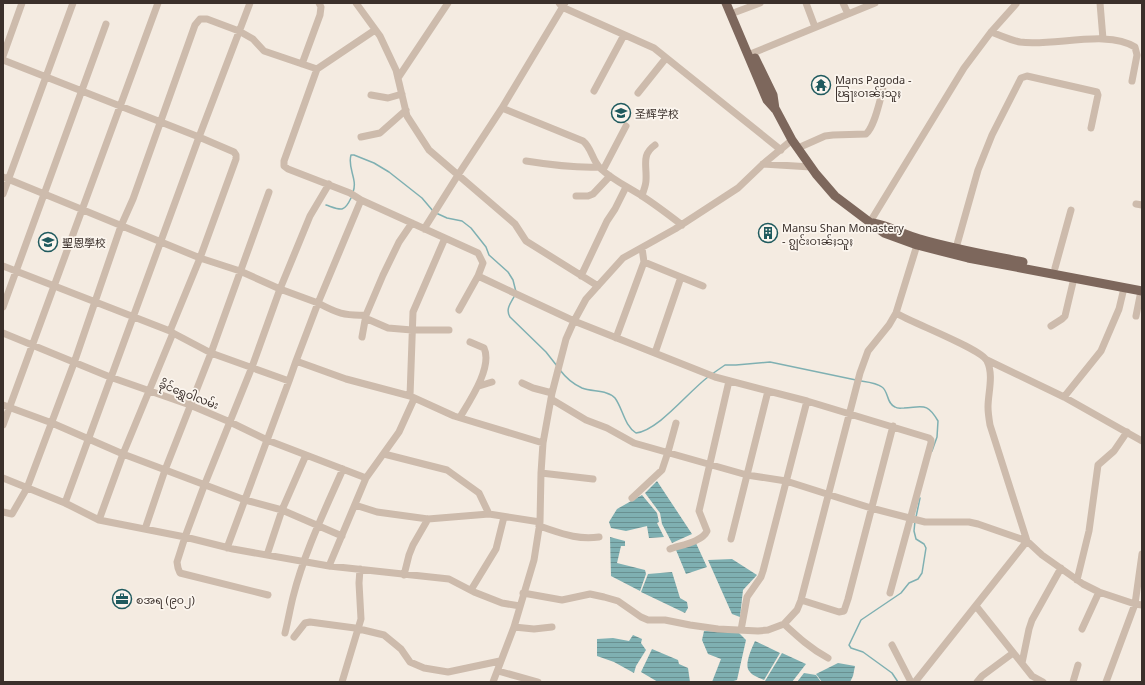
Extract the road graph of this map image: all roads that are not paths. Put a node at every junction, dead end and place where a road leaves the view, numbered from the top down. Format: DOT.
graph roads {
  1 [pos="22,3"];
  2 [pos="73,3"];
  3 [pos="158,3"];
  4 [pos="250,3"];
  5 [pos="319,3"];
  6 [pos="356,3"];
  7 [pos="448,3"];
  8 [pos="726,3"];
  9 [pos="732,3"];
  10 [pos="760,3"];
  11 [pos="806,3"];
  12 [pos="843,3"];
  13 [pos="876,3"];
  14 [pos="1100,3"];
  15 [pos="562,4"];
  16 [pos="1016,4"];
  17 [pos="736,12"];
  18 [pos="848,14"];
  19 [pos="106,24"];
  20 [pos="814,27"];
  21 [pos="375,30"];
  22 [pos="239,31"];
  23 [pos="991,32"];
  24 [pos="624,34"];
  25 [pos="1103,38"];
  26 [pos="750,54"];
  27 [pos="3,56"];
  28 [pos="666,58"];
  29 [pos="3,60"];
  30 [pos="302,64"];
  31 [pos="317,69"];
  32 [pos="46,77"];
  33 [pos="398,78"];
  34 [pos="1132,81"];
  35 [pos="883,90"];
  36 [pos="82,91"];
  37 [pos="594,91"];
  38 [pos="638,92"];
  39 [pos="402,94"];
  40 [pos="371,95"];
  41 [pos="120,106"];
  42 [pos="502,108"];
  43 [pos="406,110"];
  44 [pos="161,122"];
  45 [pos="626,126"];
  46 [pos="1091,128"];
  47 [pos="199,137"];
  48 [pos="361,137"];
  49 [pos="792,140"];
  50 [pos="655,145"];
  51 [pos="798,148"];
  52 [pos="781,150"];
  53 [pos="526,161"];
  54 [pos="763,164"];
  55 [pos="811,166"];
  56 [pos="601,169"];
  57 [pos="458,175"];
  58 [pos="610,176"];
  59 [pos="6,178"];
  60 [pos="329,184"];
  61 [pos="626,187"];
  62 [pos="269,192"];
  63 [pos="44,193"];
  64 [pos="3,194"];
  65 [pos="356,196"];
  66 [pos="576,196"];
  67 [pos="642,196"];
  68 [pos="82,210"];
  69 [pos="1071,210"];
  70 [pos="871,222"];
  71 [pos="412,223"];
  72 [pos="682,225"];
  73 [pos="121,226"];
  74 [pos="424,230"];
  75 [pos="445,238"];
  76 [pos="161,242"];
  77 [pos="917,245"];
  78 [pos="642,248"];
  79 [pos="956,248"];
  80 [pos="200,258"];
  81 [pos="644,262"];
  82 [pos="3,266"];
  83 [pos="1055,268"];
  84 [pos="16,271"];
  85 [pos="240,271"];
  86 [pos="478,276"];
  87 [pos="581,276"];
  88 [pos="681,277"];
  89 [pos="1074,278"];
  90 [pos="54,286"];
  91 [pos="598,286"];
  92 [pos="703,286"];
  93 [pos="1124,288"];
  94 [pos="280,289"];
  95 [pos="1142,289"];
  96 [pos="94,302"];
  97 [pos="318,303"];
  98 [pos="3,307"];
  99 [pos="459,310"];
  100 [pos="896,313"];
  101 [pos="1136,316"];
  102 [pos="133,317"];
  103 [pos="366,317"];
  104 [pos="574,321"];
  105 [pos="1051,326"];
  106 [pos="412,330"];
  107 [pos="449,330"];
  108 [pos="171,332"];
  109 [pos="3,333"];
  110 [pos="362,337"];
  111 [pos="616,338"];
  112 [pos="470,342"];
  113 [pos="32,345"];
  114 [pos="211,353"];
  115 [pos="655,353"];
  116 [pos="987,360"];
  117 [pos="296,361"];
  118 [pos="74,363"];
  119 [pos="252,367"];
  120 [pos="110,377"];
  121 [pos="289,381"];
  122 [pos="729,381"];
  123 [pos="492,382"];
  124 [pos="522,383"];
  125 [pos="479,386"];
  126 [pos="150,391"];
  127 [pos="768,391"];
  128 [pos="551,396"];
  129 [pos="412,397"];
  130 [pos="1064,397"];
  131 [pos="807,401"];
  132 [pos="190,405"];
  133 [pos="6,406"];
  134 [pos="848,414"];
  135 [pos="460,418"];
  136 [pos="230,422"];
  137 [pos="52,423"];
  138 [pos="676,423"];
  139 [pos="3,426"];
  140 [pos="893,426"];
  141 [pos="1127,432"];
  142 [pos="88,438"];
  143 [pos="267,440"];
  144 [pos="1142,441"];
  145 [pos="543,443"];
  146 [pos="668,452"];
  147 [pos="124,454"];
  148 [pos="384,454"];
  149 [pos="306,455"];
  150 [pos="710,464"];
  151 [pos="343,469"];
  152 [pos="165,470"];
  153 [pos="541,473"];
  154 [pos="747,475"];
  155 [pos="3,478"];
  156 [pos="366,478"];
  157 [pos="592,479"];
  158 [pos="786,481"];
  159 [pos="204,486"];
  160 [pos="28,488"];
  161 [pos="828,493"];
  162 [pos="632,498"];
  163 [pos="245,500"];
  164 [pos="65,503"];
  165 [pos="355,505"];
  166 [pos="871,508"];
  167 [pos="282,510"];
  168 [pos="3,512"];
  169 [pos="489,514"];
  170 [pos="504,517"];
  171 [pos="428,519"];
  172 [pos="914,519"];
  173 [pos="99,520"];
  174 [pos="539,524"];
  175 [pos="318,526"];
  176 [pos="145,528"];
  177 [pos="342,536"];
  178 [pos="185,537"];
  179 [pos="599,537"];
  180 [pos="731,539"];
  181 [pos="1027,541"];
  182 [pos="227,548"];
  183 [pos="670,549"];
  184 [pos="1142,554"];
  185 [pos="267,555"];
  186 [pos="305,562"];
  187 [pos="329,566"];
  188 [pos="1061,568"];
  189 [pos="360,569"];
  190 [pos="404,574"];
  191 [pos="1077,580"];
  192 [pos="471,590"];
  193 [pos="1099,592"];
  194 [pos="523,593"];
  195 [pos="890,593"];
  196 [pos="268,595"];
  197 [pos="801,600"];
  198 [pos="1138,604"];
  199 [pos="520,606"];
  200 [pos="976,606"];
  201 [pos="784,624"];
  202 [pos="514,627"];
  203 [pos="552,627"];
  204 [pos="357,629"];
  205 [pos="741,630"];
  206 [pos="1082,630"];
  207 [pos="285,633"];
  208 [pos="294,637"];
  209 [pos="892,645"];
  210 [pos="1013,653"];
  211 [pos="828,658"];
  212 [pos="500,661"];
  213 [pos="1022,663"];
  214 [pos="1078,665"];
  215 [pos="498,671"];
  216 [pos="342,682"];
  217 [pos="493,682"];
  218 [pos="538,682"];
  219 [pos="911,682"];
  220 [pos="915,682"];
  221 [pos="977,682"];
  222 [pos="1043,682"];
  223 [pos="1073,682"];
  224 [pos="1106,682"];
  1 -- 27 [label="street"];
  2 -- 32 [label="street"];
  3 -- 41 [label="street"];
  4 -- 22 [label="street"];
  5 -- 30 [label="street"];
  6 -- 21 [label="street"];
  7 -- 33 [label="street"];
  8 -- 26 [label="main road"];
  9 -- 17 [label="main road"];
  10 -- 17 [label="street"];
  11 -- 20 [label="street"];
  12 -- 18 [label="street"];
  13 -- 18 [label="street"];
  14 -- 25 [label="street"];
  15 -- 24 [label="street"];
  15 -- 42 [label="street"];
  16 -- 23 [label="street"];
  17 -- 26 [label="main road"];
  18 -- 20 [label="street"];
  19 -- 36 [label="street"];
  20 -- 26 [label="street"];
  21 -- 31 [label="street"];
  21 -- 33 [label="street"];
  22 -- 30 [label="street"];
  22 -- 44 [label="street"];
  22 -- 47 [label="street"];
  23 -- 25 [label="street"];
  23 -- 70 [label="street"];
  24 -- 28 [label="street"];
  24 -- 37 [label="street"];
  25 -- 34 [label="street"];
  26 -- 49 [label="main road"];
  28 -- 38 [label="street"];
  28 -- 52 [label="street"];
  29 -- 32 [label="street"];
  30 -- 31 [label="street"];
  31 -- 60 [label="street"];
  32 -- 36 [label="street"];
  32 -- 59 [label="street"];
  33 -- 39 [label="street"];
  35 -- 51 [label="street"];
  36 -- 41 [label="street"];
  36 -- 63 [label="street"];
  39 -- 40 [label="street"];
  39 -- 43 [label="street"];
  41 -- 44 [label="street"];
  41 -- 68 [label="street"];
  42 -- 56 [label="street"];
  42 -- 57 [label="street"];
  43 -- 48 [label="street"];
  43 -- 57 [label="street"];
  44 -- 47 [label="street"];
  44 -- 73 [label="street"];
  45 -- 56 [label="street"];
  46 -- 79 [label="street"];
  47 -- 76 [label="street"];
  47 -- 80 [label="street"];
  49 -- 51 [label="main road"];
  49 -- 52 [label="street"];
  50 -- 67 [label="street"];
  51 -- 55 [label="main road"];
  52 -- 54 [label="street"];
  53 -- 56 [label="street"];
  54 -- 55 [label="street"];
  54 -- 72 [label="street"];
  55 -- 70 [label="main road"];
  56 -- 58 [label="street"];
  57 -- 74 [label="street"];
  57 -- 87 [label="street"];
  58 -- 61 [label="street"];
  58 -- 66 [label="street"];
  59 -- 63 [label="street"];
  59 -- 64 [label="street"];
  60 -- 65 [label="street"];
  60 -- 94 [label="street"];
  61 -- 67 [label="street"];
  61 -- 87 [label="street"];
  62 -- 85 [label="street"];
  63 -- 68 [label="street"];
  63 -- 84 [label="street"];
  65 -- 71 [label="street"];
  65 -- 97 [label="street"];
  67 -- 72 [label="street"];
  68 -- 73 [label="street"];
  68 -- 90 [label="street"];
  69 -- 83 [label="street"];
  70 -- 77 [label="main road"];
  70 -- 79 [label="main road"];
  71 -- 74 [label="street"];
  71 -- 103 [label="street"];
  72 -- 78 [label="street"];
  73 -- 76 [label="street"];
  73 -- 96 [label="street"];
  74 -- 75 [label="street"];
  75 -- 86 [label="street"];
  75 -- 106 [label="street"];
  76 -- 80 [label="street"];
  76 -- 102 [label="street"];
  77 -- 89 [label="main road"];
  77 -- 100 [label="street"];
  78 -- 81 [label="street"];
  78 -- 91 [label="street"];
  79 -- 83 [label="main road"];
  80 -- 85 [label="street"];
  80 -- 108 [label="street"];
  81 -- 88 [label="street"];
  81 -- 111 [label="street"];
  82 -- 84 [label="street"];
  83 -- 95 [label="main road"];
  84 -- 90 [label="street"];
  84 -- 98 [label="street"];
  85 -- 94 [label="street"];
  85 -- 114 [label="street"];
  86 -- 99 [label="street"];
  86 -- 104 [label="street"];
  87 -- 91 [label="street"];
  88 -- 92 [label="street"];
  88 -- 115 [label="street"];
  89 -- 93 [label="main road"];
  89 -- 105 [label="street"];
  90 -- 96 [label="street"];
  90 -- 113 [label="street"];
  91 -- 104 [label="street"];
  93 -- 95 [label="main road"];
  93 -- 130 [label="street"];
  94 -- 97 [label="street"];
  94 -- 119 [label="street"];
  95 -- 101 [label="street"];
  96 -- 102 [label="street"];
  96 -- 118 [label="street"];
  97 -- 103 [label="street"];
  97 -- 117 [label="street"];
  100 -- 116 [label="street"];
  100 -- 134 [label="street"];
  102 -- 108 [label="street"];
  102 -- 120 [label="street"];
  103 -- 106 [label="street"];
  103 -- 110 [label="street"];
  104 -- 111 [label="street"];
  104 -- 128 [label="street"];
  106 -- 107 [label="street"];
  106 -- 129 [label="street"];
  108 -- 114 [label="street"];
  108 -- 126 [label="street"];
  109 -- 113 [label="street, ခိုင်ရွှေဝါလမ်း"];
  111 -- 115 [label="street"];
  112 -- 125 [label="street"];
  113 -- 118 [label="street, ခိုင်ရွှေဝါလမ်း"];
  113 -- 133 [label="street"];
  114 -- 119 [label="street"];
  114 -- 132 [label="street"];
  115 -- 122 [label="street"];
  116 -- 130 [label="street"];
  116 -- 181 [label="street"];
  117 -- 121 [label="street"];
  117 -- 129 [label="street"];
  118 -- 120 [label="street, ခိုင်ရွှေဝါလမ်း"];
  118 -- 137 [label="street"];
  119 -- 121 [label="street"];
  119 -- 136 [label="street"];
  120 -- 126 [label="street, ခိုင်ရွှေဝါလမ်း"];
  120 -- 142 [label="street"];
  121 -- 143 [label="street"];
  122 -- 127 [label="street"];
  122 -- 150 [label="street"];
  123 -- 125 [label="street"];
  124 -- 128 [label="street"];
  125 -- 135 [label="street"];
  126 -- 132 [label="street, ခိုင်ရွှေဝါလမ်း"];
  126 -- 147 [label="street"];
  127 -- 131 [label="street"];
  127 -- 154 [label="street"];
  128 -- 145 [label="street"];
  128 -- 146 [label="street"];
  129 -- 135 [label="street"];
  129 -- 148 [label="street"];
  130 -- 141 [label="street"];
  131 -- 134 [label="street"];
  131 -- 158 [label="street"];
  132 -- 136 [label="street, ခိုင်ရွှေဝါလမ်း"];
  132 -- 152 [label="street"];
  133 -- 137 [label="street"];
  133 -- 139 [label="street"];
  134 -- 140 [label="street"];
  134 -- 161 [label="street"];
  135 -- 145 [label="street"];
  136 -- 143 [label="street, ခိုင်ရွှေဝါလမ်း"];
  136 -- 159 [label="street"];
  137 -- 142 [label="street"];
  137 -- 160 [label="street"];
  138 -- 146 [label="street"];
  140 -- 166 [label="street"];
  140 -- 172 [label="street"];
  141 -- 144 [label="street"];
  141 -- 191 [label="street"];
  142 -- 147 [label="street"];
  142 -- 164 [label="street"];
  143 -- 149 [label="street, ခိုင်ရွှေဝါလမ်း"];
  143 -- 163 [label="street"];
  145 -- 153 [label="street"];
  146 -- 150 [label="street"];
  146 -- 162 [label="street"];
  147 -- 152 [label="street"];
  147 -- 173 [label="street"];
  148 -- 156 [label="street"];
  148 -- 169 [label="street"];
  149 -- 151 [label="street, ခိုင်ရွှေဝါလမ်း"];
  149 -- 167 [label="street"];
  150 -- 154 [label="street"];
  150 -- 183 [label="street"];
  151 -- 156 [label="street, ခိုင်ရွှေဝါလမ်း"];
  151 -- 175 [label="street"];
  152 -- 159 [label="street"];
  152 -- 176 [label="street"];
  153 -- 157 [label="street"];
  153 -- 174 [label="street"];
  154 -- 158 [label="street"];
  154 -- 180 [label="street"];
  155 -- 160 [label="street"];
  156 -- 165 [label="street"];
  158 -- 161 [label="street"];
  158 -- 205 [label="street"];
  159 -- 163 [label="street"];
  159 -- 178 [label="street"];
  160 -- 164 [label="street"];
  160 -- 168 [label="street"];
  161 -- 166 [label="street"];
  161 -- 197 [label="street"];
  163 -- 167 [label="street"];
  163 -- 182 [label="street"];
  164 -- 173 [label="street"];
  165 -- 171 [label="street"];
  165 -- 177 [label="street"];
  166 -- 172 [label="street"];
  166 -- 197 [label="street"];
  167 -- 175 [label="street"];
  167 -- 185 [label="street"];
  169 -- 170 [label="street"];
  169 -- 171 [label="street"];
  170 -- 174 [label="street"];
  170 -- 192 [label="street"];
  171 -- 190 [label="street"];
  172 -- 181 [label="street"];
  172 -- 195 [label="street"];
  173 -- 176 [label="street"];
  174 -- 179 [label="street"];
  174 -- 194 [label="street"];
  175 -- 177 [label="street"];
  175 -- 186 [label="street"];
  176 -- 178 [label="street"];
  177 -- 187 [label="street"];
  178 -- 182 [label="street"];
  178 -- 196 [label="street"];
  181 -- 188 [label="street"];
  181 -- 200 [label="street"];
  182 -- 185 [label="street"];
  184 -- 198 [label="street"];
  185 -- 186 [label="street"];
  186 -- 187 [label="street"];
  186 -- 207 [label="street"];
  187 -- 189 [label="street"];
  188 -- 191 [label="street"];
  188 -- 213 [label="street"];
  189 -- 190 [label="street"];
  189 -- 204 [label="street"];
  190 -- 192 [label="street"];
  191 -- 193 [label="street"];
  192 -- 199 [label="street"];
  193 -- 198 [label="street"];
  193 -- 206 [label="street"];
  194 -- 199 [label="street"];
  194 -- 205 [label="street"];
  197 -- 201 [label="street"];
  198 -- 224 [label="street"];
  199 -- 202 [label="street"];
  200 -- 210 [label="street"];
  200 -- 220 [label="street"];
  201 -- 205 [label="street"];
  201 -- 211 [label="street"];
  202 -- 203 [label="street"];
  202 -- 212 [label="street"];
  204 -- 208 [label="street"];
  204 -- 212 [label="street"];
  204 -- 216 [label="street"];
  209 -- 219 [label="street"];
  210 -- 213 [label="street"];
  210 -- 221 [label="street"];
  212 -- 215 [label="street"];
  213 -- 222 [label="street"];
  214 -- 223 [label="street"];
  215 -- 217 [label="street"];
  215 -- 218 [label="street"];
}
